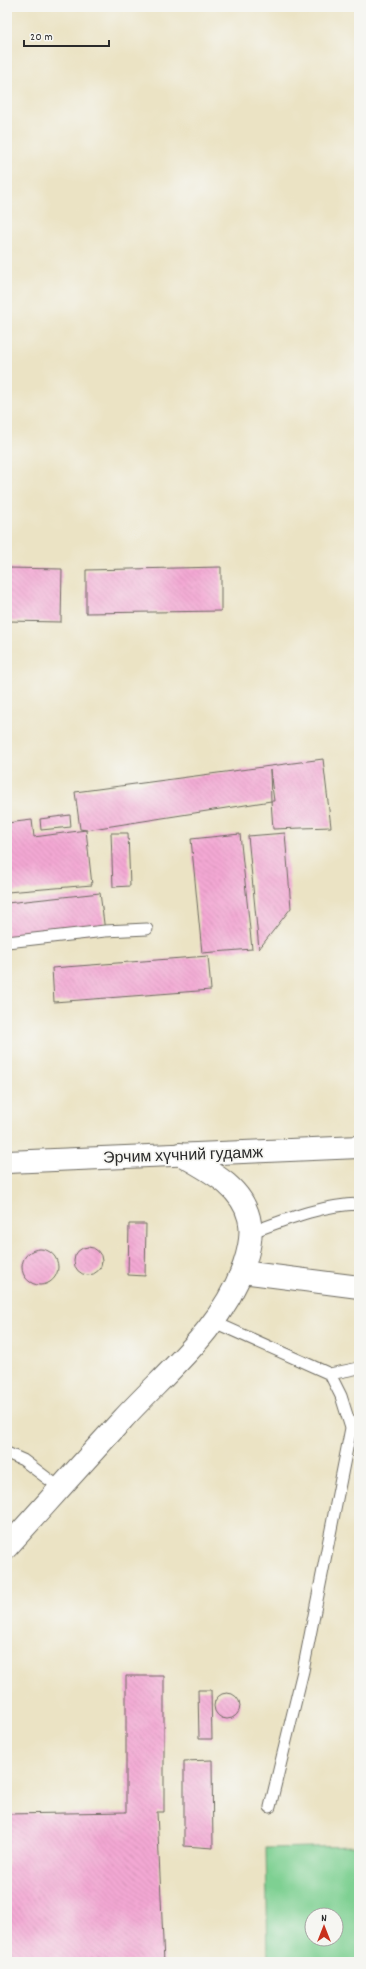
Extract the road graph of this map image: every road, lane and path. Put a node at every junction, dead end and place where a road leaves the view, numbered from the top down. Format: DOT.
graph roads {
  1 [pos="147,929"];
  2 [pos="7,942"];
  3 [pos="359,1147"];
  4 [pos="180,1154"];
  5 [pos="7,1162"];
  6 [pos="359,1204"];
  7 [pos="252,1232"];
  8 [pos="242,1272"];
  9 [pos="359,1287"];
  10 [pos="214,1322"];
  11 [pos="359,1368"];
  12 [pos="330,1374"];
  13 [pos="7,1453"];
  14 [pos="60,1488"];
  15 [pos="7,1547"];
  16 [pos="270,1807"];
  1 -- 2 [label="lane"];
  3 -- 4 [label="street, Эрчим хүчний гудамж"];
  4 -- 5 [label="street, Эрчим хүчний гудамж"];
  4 -- 7 [label="street"];
  6 -- 7 [label="lane"];
  7 -- 8 [label="street"];
  8 -- 9 [label="street"];
  8 -- 10 [label="street"];
  10 -- 12 [label="lane"];
  10 -- 14 [label="street"];
  11 -- 12 [label="lane"];
  12 -- 16 [label="lane"];
  13 -- 14 [label="lane"];
  14 -- 15 [label="street"];
}
